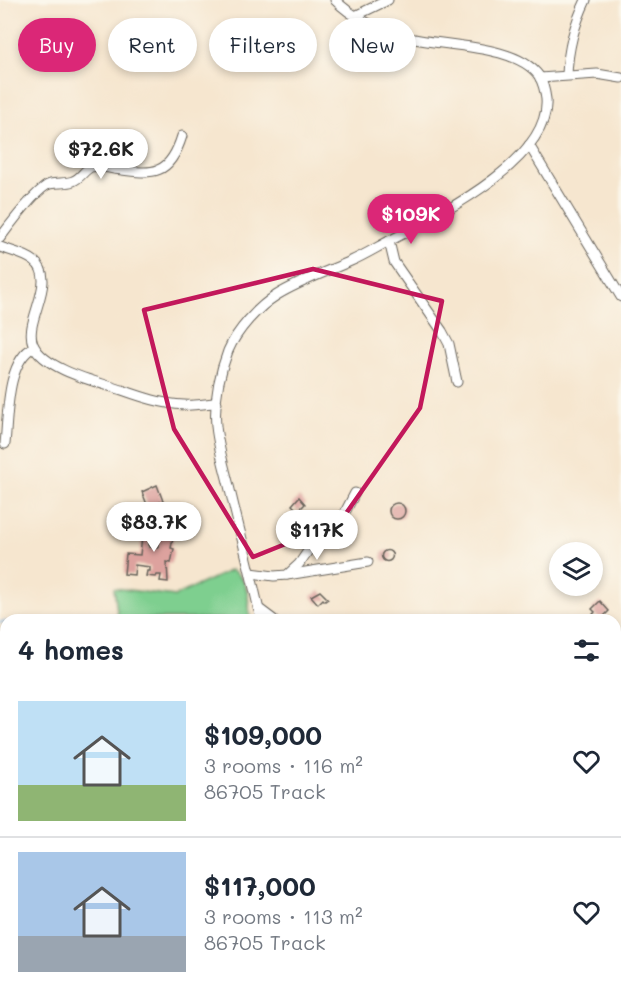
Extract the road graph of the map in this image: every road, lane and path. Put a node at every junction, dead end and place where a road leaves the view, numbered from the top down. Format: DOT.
graph roads {
  1 [pos="335,0"];
  2 [pos="387,0"];
  3 [pos="586,0"];
  4 [pos="355,16"];
  5 [pos="567,75"];
  6 [pos="540,78"];
  7 [pos="621,78"];
  8 [pos="182,136"];
  9 [pos="529,145"];
  10 [pos="0,238"];
  11 [pos="389,241"];
  12 [pos="0,247"];
  13 [pos="621,297"];
  14 [pos="31,349"];
  15 [pos="458,382"];
  16 [pos="217,402"];
  17 [pos="5,444"];
  18 [pos="356,493"];
  19 [pos="369,562"];
  20 [pos="251,573"];
  21 [pos="287,575"];
  22 [pos="258,608"];
  23 [pos="260,614"];
  24 [pos="266,614"];
  1 -- 4 [label="street"];
  2 -- 4 [label="street"];
  3 -- 5 [label="street"];
  4 -- 6 [label="street"];
  5 -- 6 [label="street"];
  5 -- 7 [label="street"];
  6 -- 9 [label="street"];
  8 -- 10 [label="street"];
  9 -- 11 [label="street"];
  9 -- 13 [label="street"];
  11 -- 15 [label="street"];
  11 -- 16 [label="street"];
  12 -- 14 [label="street"];
  14 -- 16 [label="street"];
  14 -- 17 [label="street"];
  16 -- 20 [label="street"];
  18 -- 21 [label="street"];
  19 -- 21 [label="street"];
  20 -- 21 [label="street"];
  20 -- 22 [label="street"];
  22 -- 23 [label="street"];
  22 -- 24 [label="street"];
}
